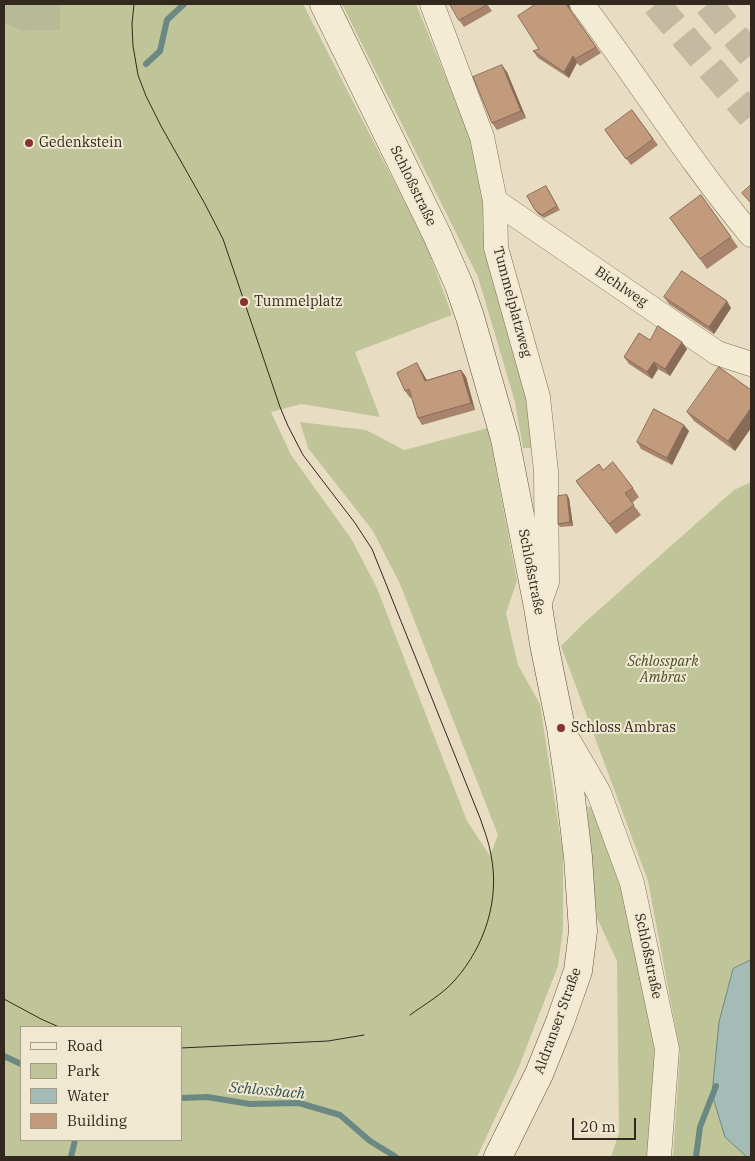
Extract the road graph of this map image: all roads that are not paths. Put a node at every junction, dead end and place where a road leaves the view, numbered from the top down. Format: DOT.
graph roads {
  1 [pos="324,4"];
  2 [pos="432,4"];
  3 [pos="582,4"];
  4 [pos="495,201"];
  5 [pos="751,235"];
  6 [pos="751,364"];
  7 [pos="538,607"];
  8 [pos="561,728"];
  9 [pos="498,1157"];
  10 [pos="659,1157"];
  1 -- 7 [label="main road, Schloßstraße"];
  2 -- 4 [label="street, Tummelplatzweg"];
  3 -- 5 [label="street"];
  4 -- 6 [label="street, Bichlweg"];
  4 -- 7 [label="street, Tummelplatzweg"];
  7 -- 8 [label="main road, Schloßstraße"];
  8 -- 9 [label="main road, Aldranser Straße"];
  8 -- 10 [label="street, Schloßstraße"];
}
